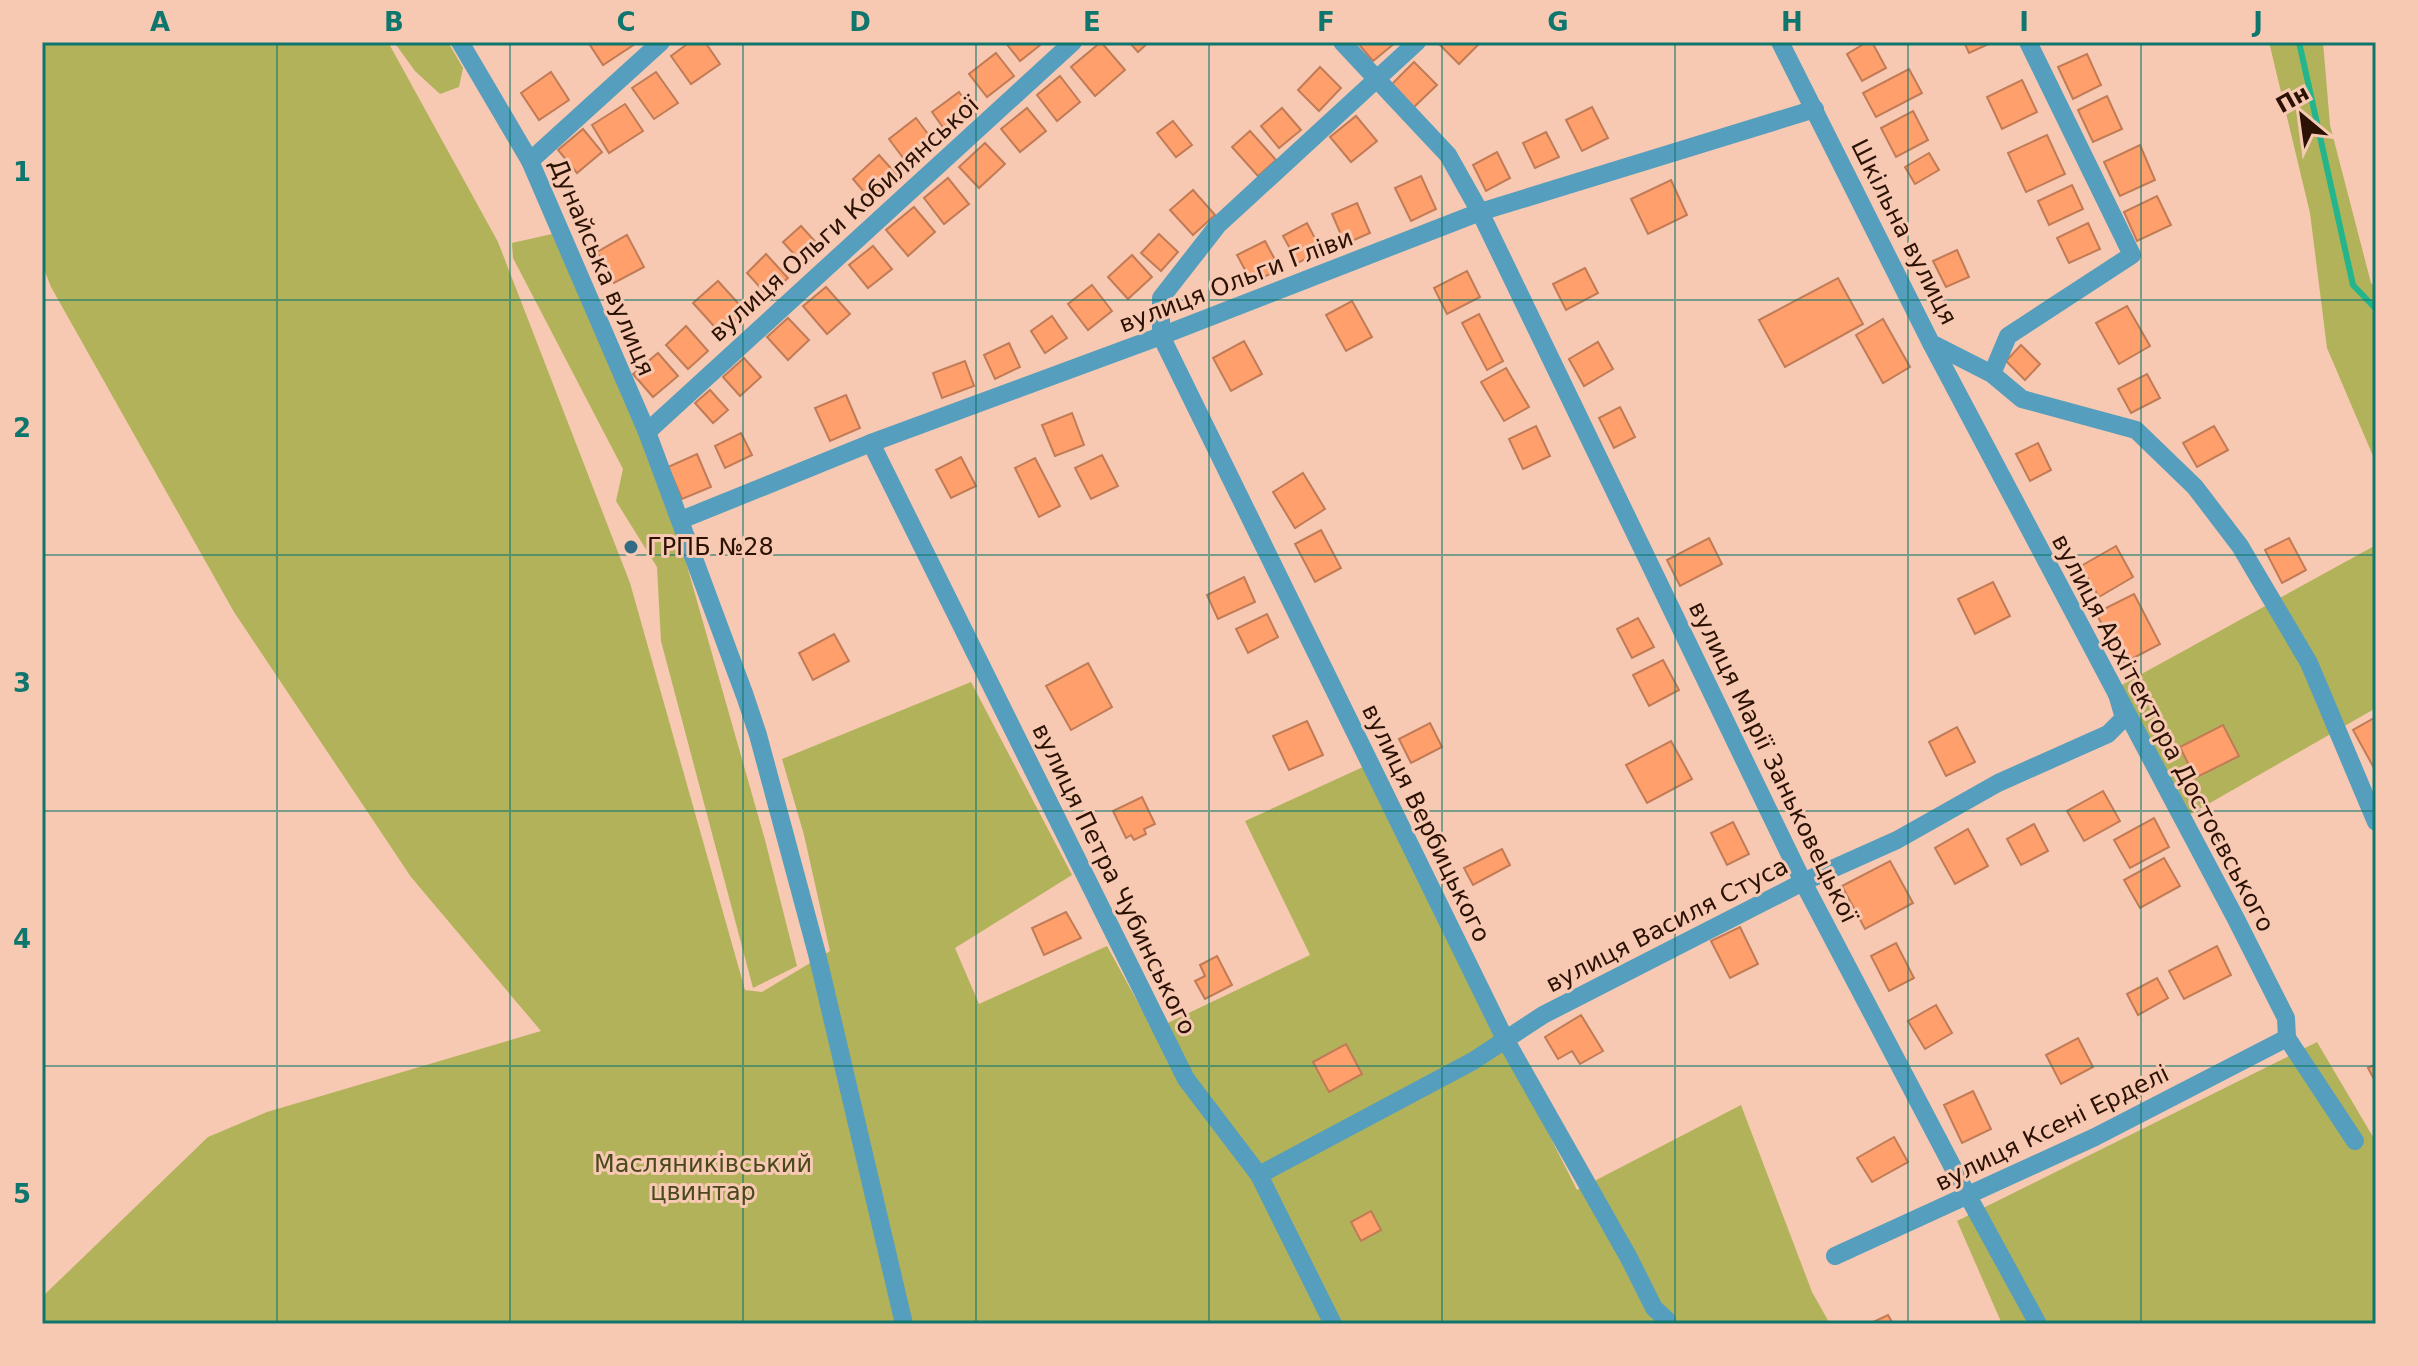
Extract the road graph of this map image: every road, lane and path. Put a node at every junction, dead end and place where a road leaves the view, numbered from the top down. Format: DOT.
graph roads {
  1 [pos="460,42"];
  2 [pos="661,42"];
  3 [pos="1073,42"];
  4 [pos="1342,42"];
  5 [pos="1417,42"];
  6 [pos="1780,42"];
  7 [pos="2028,42"];
  8 [pos="1376,78"];
  9 [pos="1815,109"];
  10 [pos="530,161"];
  11 [pos="1480,212"];
  12 [pos="1161,336"];
  13 [pos="1931,343"];
  14 [pos="1992,374"];
  15 [pos="647,432"];
  16 [pos="871,443"];
  17 [pos="681,520"];
  18 [pos="2117,694"];
  19 [pos="2376,822"];
  20 [pos="1803,882"];
  21 [pos="2287,1038"];
  22 [pos="1505,1039"];
  23 [pos="2355,1141"];
  24 [pos="1259,1175"];
  25 [pos="1968,1196"];
  26 [pos="1835,1256"];
  27 [pos="1667,1320"];
  28 [pos="904,1324"];
  29 [pos="1333,1324"];
  30 [pos="2038,1324"];
  1 -- 10 [label="street, Дунайська вулиця"];
  2 -- 10 [label="street"];
  3 -- 15 [label="street, вулиця Ольги Кобилянської"];
  4 -- 8 [label="street, вулиця Марії Заньковецької"];
  5 -- 8 [label="street"];
  6 -- 9 [label="street, Шкільна вулиця"];
  7 -- 14 [label="street"];
  8 -- 11 [label="street, вулиця Марії Заньковецької"];
  8 -- 12 [label="street"];
  9 -- 11 [label="street, вулиця Ольги Гліви"];
  9 -- 13 [label="street, Шкільна вулиця"];
  10 -- 15 [label="street, Дунайська вулиця"];
  11 -- 12 [label="street, вулиця Ольги Гліви"];
  11 -- 20 [label="street, вулиця Марії Заньковецької"];
  12 -- 16 [label="street, вулиця Ольги Гліви"];
  12 -- 22 [label="street, вулиця Вербицького"];
  13 -- 14 [label="street, Шкільна вулиця"];
  13 -- 18 [label="street, вулиця Архітектора Достоєвського"];
  14 -- 19 [label="street, Шкільна вулиця"];
  15 -- 17 [label="street, Дунайська вулиця"];
  16 -- 17 [label="street, вулиця Ольги Гліви"];
  16 -- 24 [label="street, вулиця Петра Чубинського"];
  17 -- 28 [label="street, Дунайська вулиця"];
  18 -- 20 [label="street, вулиця Василя Стуса"];
  18 -- 21 [label="street, вулиця Архітектора Достоєвського"];
  20 -- 22 [label="street, вулиця Василя Стуса"];
  20 -- 25 [label="street, вулиця Марії Заньковецької"];
  21 -- 23 [label="street, вулиця Архітектора Достоєвського"];
  21 -- 25 [label="street, вулиця Ксені Ерделі"];
  22 -- 24 [label="street, вулиця Василя Стуса"];
  22 -- 27 [label="street, вулиця Вербицького"];
  24 -- 29 [label="street, вулиця Петра Чубинського"];
  25 -- 26 [label="street, вулиця Ксені Ерделі"];
  25 -- 30 [label="street, вулиця Марії Заньковецької"];
}
